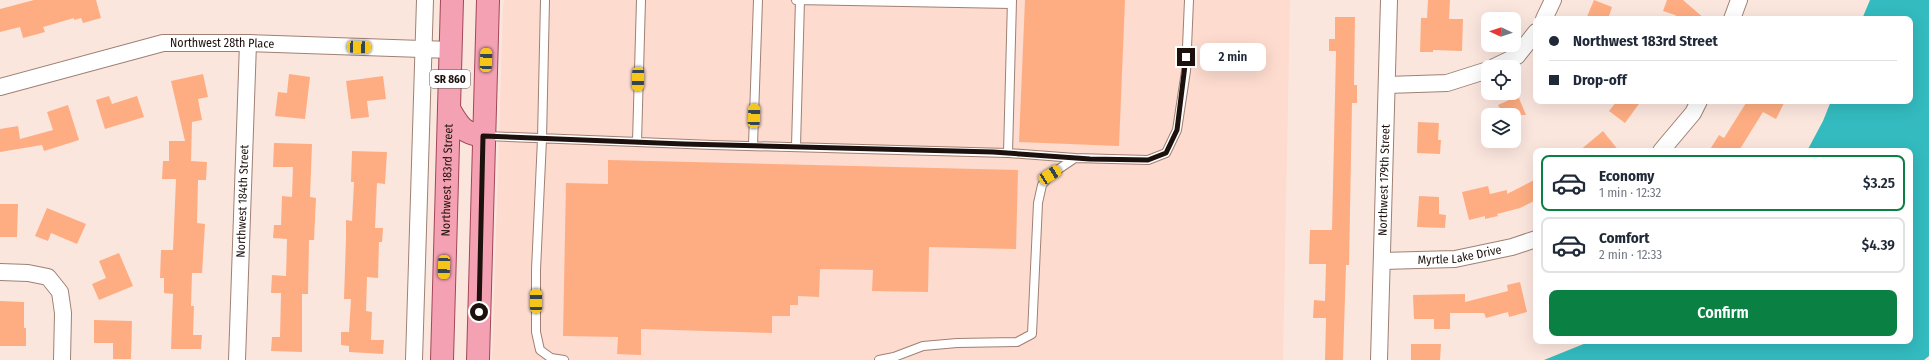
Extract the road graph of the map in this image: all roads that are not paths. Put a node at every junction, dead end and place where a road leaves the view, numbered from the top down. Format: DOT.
graph roads {
  1 [pos="425,0"];
  2 [pos="452,0"];
  3 [pos="488,0"];
  4 [pos="545,0"];
  5 [pos="641,0"];
  6 [pos="758,0"];
  7 [pos="796,0"];
  8 [pos="800,0"];
  9 [pos="1189,0"];
  10 [pos="1389,0"];
  11 [pos="1553,0"];
  12 [pos="1739,0"];
  13 [pos="1011,2"];
  14 [pos="1545,16"];
  15 [pos="1733,16"];
  16 [pos="1533,36"];
  17 [pos="248,43"];
  18 [pos="423,49"];
  19 [pos="451,50"];
  20 [pos="1508,60"];
  21 [pos="1481,72"];
  22 [pos="1387,85"];
  23 [pos="0,87"];
  24 [pos="1698,104"];
  25 [pos="449,109"];
  26 [pos="483,136"];
  27 [pos="542,139"];
  28 [pos="637,142"];
  29 [pos="753,146"];
  30 [pos="796,146"];
  31 [pos="1664,148"];
  32 [pos="1008,153"];
  33 [pos="1075,158"];
  34 [pos="1533,240"];
  35 [pos="1382,261"];
  36 [pos="0,272"];
  37 [pos="62,360"];
  38 [pos="237,360"];
  39 [pos="414,360"];
  40 [pos="442,360"];
  41 [pos="478,360"];
  42 [pos="564,360"];
  43 [pos="880,360"];
  44 [pos="1379,360"];
  1 -- 18 [label="street"];
  2 -- 19 [label="main road, Northwest 183rd Street / SR 860"];
  3 -- 26 [label="main road, SR 860"];
  4 -- 27 [label="lane"];
  5 -- 28 [label="lane"];
  6 -- 29 [label="lane"];
  7 -- 8 [label="lane"];
  8 -- 13 [label="lane"];
  8 -- 30 [label="lane"];
  9 -- 33 [label="lane"];
  10 -- 22 [label="street, Northwest 179th Street"];
  11 -- 14 [label="street"];
  12 -- 15 [label="street"];
  13 -- 32 [label="lane"];
  16 -- 20 [label="street"];
  17 -- 18 [label="street, Northwest 28th Place"];
  17 -- 23 [label="street, Northwest 28th Place"];
  17 -- 38 [label="street, Northwest 184th Street"];
  18 -- 19 [label="street, Northwest 28th Place"];
  18 -- 39 [label="street"];
  19 -- 25 [label="main road, Northwest 183rd Street / SR 860"];
  21 -- 22 [label="street"];
  22 -- 35 [label="street, Northwest 179th Street"];
  24 -- 31 [label="street"];
  25 -- 26 [label="main road"];
  25 -- 40 [label="main road, Northwest 183rd Street / SR 860"];
  26 -- 27 [label="lane"];
  26 -- 41 [label="main road, SR 860"];
  27 -- 28 [label="lane"];
  27 -- 42 [label="lane"];
  28 -- 29 [label="lane"];
  29 -- 30 [label="lane"];
  30 -- 32 [label="lane"];
  32 -- 33 [label="lane"];
  33 -- 43 [label="lane"];
  34 -- 35 [label="street, Myrtle Lake Drive"];
  35 -- 44 [label="street, Northwest 179th Street"];
  36 -- 37 [label="street"];
}
